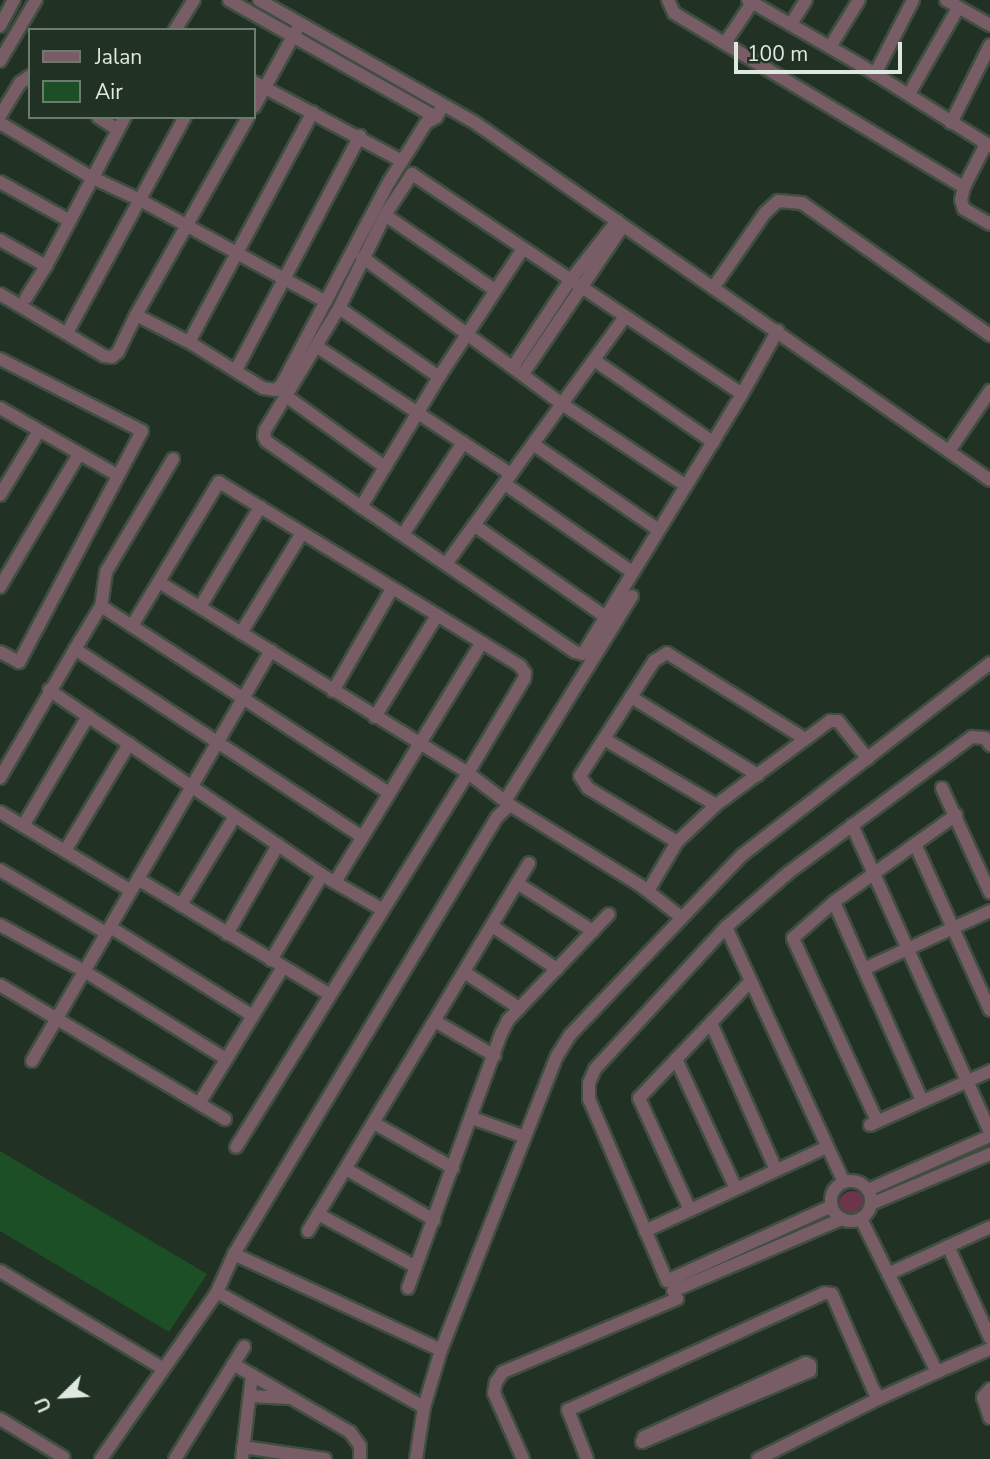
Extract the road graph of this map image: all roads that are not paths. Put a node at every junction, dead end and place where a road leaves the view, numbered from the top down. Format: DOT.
graph roads {
  1 [pos="14,0"];
  2 [pos="36,0"];
  3 [pos="194,0"];
  4 [pos="229,0"];
  5 [pos="259,0"];
  6 [pos="668,0"];
  7 [pos="806,0"];
  8 [pos="859,0"];
  9 [pos="913,0"];
  10 [pos="946,0"];
  11 [pos="751,1"];
  12 [pos="958,8"];
  13 [pos="300,23"];
  14 [pos="791,24"];
  15 [pos="0,26"];
  16 [pos="990,26"];
  17 [pos="177,28"];
  18 [pos="294,37"];
  19 [pos="725,43"];
  20 [pos="990,45"];
  21 [pos="830,47"];
  22 [pos="0,61"];
  23 [pos="875,74"];
  24 [pos="28,77"];
  25 [pos="259,85"];
  26 [pos="909,94"];
  27 [pos="440,111"];
  28 [pos="313,112"];
  29 [pos="0,116"];
  30 [pos="101,119"];
  31 [pos="124,119"];
  32 [pos="184,119"];
  33 [pos="247,119"];
  34 [pos="0,123"];
  35 [pos="951,123"];
  36 [pos="118,130"];
  37 [pos="360,136"];
  38 [pos="988,145"];
  39 [pos="402,160"];
  40 [pos="91,177"];
  41 [pos="0,182"];
  42 [pos="964,187"];
  43 [pos="140,200"];
  44 [pos="385,215"];
  45 [pos="70,220"];
  46 [pos="620,223"];
  47 [pos="990,223"];
  48 [pos="186,227"];
  49 [pos="0,240"];
  50 [pos="522,250"];
  51 [pos="236,254"];
  52 [pos="362,257"];
  53 [pos="46,266"];
  54 [pos="284,279"];
  55 [pos="569,282"];
  56 [pos="713,288"];
  57 [pos="495,290"];
  58 [pos="582,290"];
  59 [pos="0,294"];
  60 [pos="26,298"];
  61 [pos="326,302"];
  62 [pos="338,308"];
  63 [pos="136,315"];
  64 [pos="625,317"];
  65 [pos="778,331"];
  66 [pos="466,332"];
  67 [pos="67,333"];
  68 [pos="990,335"];
  69 [pos="189,342"];
  70 [pos="316,346"];
  71 [pos="0,359"];
  72 [pos="594,360"];
  73 [pos="236,370"];
  74 [pos="518,370"];
  75 [pos="439,377"];
  76 [pos="990,391"];
  77 [pos="741,394"];
  78 [pos="286,396"];
  79 [pos="562,404"];
  80 [pos="0,408"];
  81 [pos="419,414"];
  82 [pos="39,431"];
  83 [pos="713,442"];
  84 [pos="463,443"];
  85 [pos="533,444"];
  86 [pos="949,451"];
  87 [pos="79,454"];
  88 [pos="173,459"];
  89 [pos="385,467"];
  90 [pos="117,475"];
  91 [pos="508,479"];
  92 [pos="990,480"];
  93 [pos="685,485"];
  94 [pos="0,495"];
  95 [pos="260,507"];
  96 [pos="361,507"];
  97 [pos="474,524"];
  98 [pos="657,529"];
  99 [pos="302,533"];
  100 [pos="404,533"];
  101 [pos="446,564"];
  102 [pos="632,572"];
  103 [pos="159,582"];
  104 [pos="0,587"];
  105 [pos="392,589"];
  106 [pos="632,596"];
  107 [pos="101,606"];
  108 [pos="200,607"];
  109 [pos="436,617"];
  110 [pos="606,617"];
  111 [pos="132,626"];
  112 [pos="241,633"];
  113 [pos="481,644"];
  114 [pos="75,649"];
  115 [pos="0,652"];
  116 [pos="271,652"];
  117 [pos="990,663"];
  118 [pos="49,690"];
  119 [pos="333,691"];
  120 [pos="631,697"];
  121 [pos="244,699"];
  122 [pos="88,716"];
  123 [pos="375,717"];
  124 [pos="604,738"];
  125 [pos="805,739"];
  126 [pos="219,741"];
  127 [pos="128,744"];
  128 [pos="990,745"];
  129 [pos="420,746"];
  130 [pos="868,759"];
  131 [pos="468,773"];
  132 [pos="758,775"];
  133 [pos="0,778"];
  134 [pos="192,787"];
  135 [pos="942,788"];
  136 [pos="389,793"];
  137 [pos="508,803"];
  138 [pos="716,805"];
  139 [pos="0,812"];
  140 [pos="956,815"];
  141 [pos="235,816"];
  142 [pos="23,825"];
  143 [pos="852,825"];
  144 [pos="362,837"];
  145 [pos="677,842"];
  146 [pos="915,844"];
  147 [pos="278,845"];
  148 [pos="65,850"];
  149 [pos="529,863"];
  150 [pos="0,870"];
  151 [pos="875,874"];
  152 [pos="322,875"];
  153 [pos="335,882"];
  154 [pos="517,883"];
  155 [pos="134,884"];
  156 [pos="648,891"];
  157 [pos="990,893"];
  158 [pos="834,902"];
  159 [pos="181,905"];
  160 [pos="383,910"];
  161 [pos="990,911"];
  162 [pos="609,914"];
  163 [pos="681,917"];
  164 [pos="0,925"];
  165 [pos="492,926"];
  166 [pos="726,927"];
  167 [pos="954,928"];
  168 [pos="108,930"];
  169 [pos="593,931"];
  170 [pos="227,934"];
  171 [pos="907,950"];
  172 [pos="271,960"];
  173 [pos="283,967"];
  174 [pos="557,969"];
  175 [pos="864,969"];
  176 [pos="84,971"];
  177 [pos="464,972"];
  178 [pos="751,981"];
  179 [pos="0,985"];
  180 [pos="330,995"];
  181 [pos="519,1008"];
  182 [pos="990,1010"];
  183 [pos="253,1016"];
  184 [pos="58,1018"];
  185 [pos="435,1021"];
  186 [pos="711,1023"];
  187 [pos="495,1056"];
  188 [pos="226,1059"];
  189 [pos="676,1059"];
  190 [pos="32,1062"];
  191 [pos="990,1071"];
  192 [pos="965,1082"];
  193 [pos="922,1101"];
  194 [pos="200,1102"];
  195 [pos="472,1118"];
  196 [pos="225,1119"];
  197 [pos="374,1123"];
  198 [pos="990,1134"];
  199 [pos="525,1137"];
  200 [pos="236,1147"];
  201 [pos="827,1147"];
  202 [pos="990,1154"];
  203 [pos="453,1168"];
  204 [pos="346,1169"];
  205 [pos="776,1171"];
  206 [pos="844,1182"];
  207 [pos="736,1189"];
  208 [pos="870,1197"];
  209 [pos="832,1206"];
  210 [pos="690,1210"];
  211 [pos="318,1214"];
  212 [pos="842,1219"];
  213 [pos="861,1219"];
  214 [pos="434,1220"];
  215 [pos="990,1227"];
  216 [pos="307,1231"];
  217 [pos="645,1231"];
  218 [pos="948,1246"];
  219 [pos="234,1254"];
  220 [pos="416,1266"];
  221 [pos="0,1270"];
  222 [pos="888,1274"];
  223 [pos="408,1288"];
  224 [pos="673,1290"];
  225 [pos="217,1292"];
  226 [pos="990,1338"];
  227 [pos="244,1346"];
  228 [pos="990,1349"];
  229 [pos="441,1350"];
  230 [pos="233,1364"];
  231 [pos="162,1368"];
  232 [pos="937,1373"];
  233 [pos="252,1375"];
  234 [pos="990,1389"];
  235 [pos="250,1396"];
  236 [pos="291,1398"];
  237 [pos="880,1398"];
  238 [pos="723,1401"];
  239 [pos="424,1407"];
  240 [pos="990,1418"];
  241 [pos="0,1419"];
  242 [pos="242,1453"];
  243 [pos="63,1457"];
  244 [pos="101,1459"];
  245 [pos="175,1459"];
  246 [pos="325,1459"];
  247 [pos="360,1459"];
  248 [pos="416,1459"];
  249 [pos="523,1459"];
  250 [pos="587,1459"];
  251 [pos="758,1459"];
  1 -- 15 [label="street"];
  2 -- 22 [label="street"];
  3 -- 17 [label="street"];
  4 -- 18 [label="street"];
  5 -- 13 [label="street"];
  6 -- 19 [label="street"];
  7 -- 14 [label="street"];
  8 -- 21 [label="street"];
  9 -- 23 [label="street"];
  10 -- 12 [label="street"];
  11 -- 14 [label="street"];
  11 -- 19 [label="street"];
  12 -- 16 [label="street"];
  12 -- 26 [label="street"];
  13 -- 18 [label="street"];
  13 -- 27 [label="street"];
  14 -- 21 [label="street"];
  18 -- 25 [label="street"];
  18 -- 27 [label="street"];
  19 -- 42 [label="street"];
  20 -- 35 [label="street"];
  21 -- 23 [label="street"];
  23 -- 26 [label="street"];
  24 -- 29 [label="street"];
  25 -- 28 [label="street"];
  26 -- 35 [label="street"];
  27 -- 39 [label="street"];
  27 -- 46 [label="street"];
  28 -- 37 [label="street"];
  28 -- 51 [label="street"];
  30 -- 36 [label="street"];
  31 -- 36 [label="street"];
  32 -- 43 [label="street"];
  33 -- 48 [label="street"];
  34 -- 40 [label="street"];
  35 -- 38 [label="street"];
  36 -- 40 [label="street"];
  37 -- 39 [label="street"];
  37 -- 54 [label="street"];
  38 -- 42 [label="street"];
  39 -- 61 [label="street"];
  40 -- 43 [label="street"];
  40 -- 45 [label="street"];
  41 -- 45 [label="street"];
  42 -- 47 [label="street"];
  43 -- 48 [label="street"];
  43 -- 67 [label="street"];
  44 -- 50 [label="street"];
  44 -- 52 [label="street"];
  44 -- 57 [label="street"];
  45 -- 53 [label="street"];
  46 -- 55 [label="street"];
  46 -- 56 [label="street"];
  46 -- 58 [label="street"];
  48 -- 51 [label="street"];
  48 -- 63 [label="street"];
  49 -- 53 [label="street"];
  50 -- 55 [label="street"];
  50 -- 57 [label="street"];
  51 -- 54 [label="street"];
  51 -- 69 [label="street"];
  52 -- 62 [label="street"];
  52 -- 66 [label="street"];
  53 -- 60 [label="street"];
  54 -- 61 [label="street"];
  54 -- 73 [label="street"];
  55 -- 58 [label="street"];
  55 -- 74 [label="street"];
  56 -- 65 [label="street"];
  56 -- 68 [label="street"];
  57 -- 66 [label="street"];
  58 -- 64 [label="street"];
  58 -- 74 [label="street"];
  59 -- 67 [label="street"];
  61 -- 73 [label="street"];
  62 -- 70 [label="street"];
  62 -- 75 [label="street"];
  63 -- 67 [label="street"];
  63 -- 69 [label="street"];
  64 -- 72 [label="street"];
  64 -- 77 [label="street"];
  65 -- 77 [label="street"];
  65 -- 86 [label="street"];
  66 -- 74 [label="street"];
  66 -- 75 [label="street"];
  69 -- 73 [label="street"];
  70 -- 78 [label="street"];
  70 -- 81 [label="street"];
  71 -- 90 [label="street"];
  72 -- 79 [label="street"];
  72 -- 83 [label="street"];
  74 -- 79 [label="street"];
  75 -- 81 [label="street"];
  76 -- 86 [label="street"];
  77 -- 83 [label="street"];
  78 -- 89 [label="street"];
  78 -- 96 [label="street"];
  79 -- 85 [label="street"];
  79 -- 93 [label="street"];
  80 -- 82 [label="street"];
  81 -- 84 [label="street"];
  81 -- 89 [label="street"];
  82 -- 87 [label="street"];
  82 -- 94 [label="street"];
  83 -- 93 [label="street"];
  84 -- 91 [label="street"];
  84 -- 100 [label="street"];
  85 -- 91 [label="street"];
  85 -- 98 [label="street"];
  86 -- 92 [label="street"];
  87 -- 90 [label="street"];
  87 -- 104 [label="street"];
  88 -- 107 [label="street"];
  89 -- 96 [label="street"];
  90 -- 115 [label="street"];
  91 -- 97 [label="street"];
  91 -- 102 [label="street"];
  93 -- 98 [label="street"];
  95 -- 99 [label="street"];
  95 -- 103 [label="street"];
  95 -- 108 [label="street"];
  96 -- 100 [label="street"];
  97 -- 101 [label="street"];
  97 -- 110 [label="street"];
  98 -- 102 [label="street"];
  99 -- 105 [label="street"];
  99 -- 112 [label="street"];
  100 -- 101 [label="street"];
  101 -- 110 [label="street"];
  102 -- 110 [label="street"];
  103 -- 108 [label="street"];
  103 -- 111 [label="street"];
  105 -- 109 [label="street"];
  105 -- 119 [label="street"];
  106 -- 137 [label="street"];
  107 -- 111 [label="street"];
  107 -- 114 [label="street"];
  108 -- 112 [label="street"];
  109 -- 113 [label="street"];
  109 -- 123 [label="street"];
  111 -- 121 [label="street"];
  112 -- 116 [label="street"];
  113 -- 129 [label="street"];
  113 -- 131 [label="street"];
  114 -- 118 [label="street"];
  114 -- 126 [label="street"];
  116 -- 119 [label="street"];
  116 -- 121 [label="street"];
  117 -- 130 [label="street"];
  118 -- 122 [label="street"];
  118 -- 133 [label="street"];
  119 -- 123 [label="street"];
  120 -- 124 [label="street"];
  120 -- 125 [label="street"];
  120 -- 132 [label="street"];
  121 -- 126 [label="street"];
  121 -- 136 [label="street"];
  122 -- 127 [label="street"];
  122 -- 142 [label="street"];
  123 -- 129 [label="street"];
  124 -- 138 [label="street"];
  124 -- 145 [label="street"];
  125 -- 130 [label="street"];
  125 -- 132 [label="street"];
  126 -- 134 [label="street"];
  126 -- 144 [label="street"];
  127 -- 134 [label="street"];
  127 -- 148 [label="street"];
  128 -- 143 [label="street"];
  129 -- 131 [label="street"];
  129 -- 136 [label="street"];
  130 -- 163 [label="street"];
  131 -- 137 [label="street"];
  131 -- 160 [label="street"];
  132 -- 138 [label="street"];
  134 -- 141 [label="street"];
  134 -- 155 [label="street"];
  135 -- 140 [label="street"];
  136 -- 144 [label="street"];
  137 -- 156 [label="street"];
  137 -- 219 [label="street"];
  138 -- 145 [label="street"];
  139 -- 142 [label="street"];
  140 -- 146 [label="street"];
  140 -- 157 [label="street"];
  141 -- 147 [label="street"];
  141 -- 159 [label="street"];
  142 -- 148 [label="street"];
  143 -- 151 [label="street"];
  143 -- 166 [label="street"];
  144 -- 153 [label="street"];
  145 -- 156 [label="street"];
  146 -- 151 [label="street"];
  146 -- 167 [label="street"];
  147 -- 152 [label="street"];
  147 -- 170 [label="street"];
  148 -- 155 [label="street"];
  149 -- 154 [label="street"];
  150 -- 168 [label="street"];
  151 -- 158 [label="street"];
  151 -- 171 [label="street"];
  152 -- 153 [label="street"];
  152 -- 172 [label="street"];
  153 -- 160 [label="street"];
  154 -- 165 [label="street"];
  154 -- 169 [label="street"];
  155 -- 159 [label="street"];
  155 -- 168 [label="street"];
  156 -- 163 [label="street"];
  158 -- 175 [label="street"];
  158 -- 193 [label="street"];
  159 -- 170 [label="street"];
  160 -- 180 [label="street"];
  161 -- 167 [label="street"];
  162 -- 169 [label="street"];
  163 -- 199 [label="street"];
  164 -- 176 [label="street"];
  165 -- 174 [label="street"];
  165 -- 177 [label="street"];
  166 -- 178 [label="street"];
  166 -- 217 [label="street"];
  167 -- 171 [label="street"];
  167 -- 182 [label="street"];
  168 -- 176 [label="street"];
  168 -- 183 [label="street"];
  169 -- 174 [label="street"];
  170 -- 172 [label="street"];
  171 -- 175 [label="street"];
  171 -- 192 [label="street"];
  172 -- 173 [label="street"];
  173 -- 180 [label="street"];
  173 -- 183 [label="street"];
  174 -- 181 [label="street"];
  175 -- 193 [label="street"];
  176 -- 184 [label="street"];
  176 -- 188 [label="street"];
  177 -- 181 [label="street"];
  177 -- 185 [label="street"];
  178 -- 186 [label="street"];
  178 -- 201 [label="street"];
  179 -- 184 [label="street"];
  180 -- 200 [label="street"];
  181 -- 187 [label="street"];
  183 -- 188 [label="street"];
  184 -- 190 [label="street"];
  184 -- 194 [label="street"];
  185 -- 187 [label="street"];
  185 -- 197 [label="street"];
  186 -- 189 [label="street"];
  186 -- 205 [label="street"];
  187 -- 195 [label="street"];
  188 -- 194 [label="street"];
  189 -- 207 [label="street"];
  189 -- 210 [label="street"];
  191 -- 192 [label="street"];
  192 -- 193 [label="street"];
  192 -- 198 [label="street"];
  194 -- 196 [label="street"];
  195 -- 199 [label="street"];
  195 -- 203 [label="street"];
  197 -- 203 [label="street"];
  197 -- 204 [label="street"];
  198 -- 208 [label="street"];
  199 -- 229 [label="street"];
  201 -- 205 [label="street"];
  201 -- 206 [label="street"];
  202 -- 208 [label="street"];
  203 -- 214 [label="street"];
  204 -- 211 [label="street"];
  204 -- 214 [label="street"];
  205 -- 207 [label="street"];
  206 -- 208 [label="street"];
  206 -- 209 [label="street"];
  207 -- 210 [label="street"];
  208 -- 213 [label="street"];
  209 -- 212 [label="street"];
  209 -- 224 [label="street"];
  210 -- 217 [label="street"];
  211 -- 216 [label="street"];
  211 -- 220 [label="street"];
  212 -- 213 [label="street"];
  212 -- 224 [label="street"];
  213 -- 222 [label="street"];
  214 -- 220 [label="street"];
  215 -- 218 [label="street"];
  217 -- 224 [label="street"];
  218 -- 222 [label="street"];
  218 -- 226 [label="street"];
  219 -- 225 [label="street"];
  219 -- 229 [label="street"];
  220 -- 223 [label="street"];
  221 -- 231 [label="street"];
  222 -- 232 [label="street"];
  224 -- 249 [label="street"];
  225 -- 231 [label="street"];
  225 -- 239 [label="street"];
  227 -- 230 [label="street"];
  228 -- 232 [label="street"];
  229 -- 239 [label="street"];
  230 -- 233 [label="street"];
  230 -- 245 [label="street"];
  231 -- 244 [label="street"];
  232 -- 237 [label="street"];
  233 -- 235 [label="street"];
  233 -- 236 [label="street"];
  234 -- 240 [label="street"];
  235 -- 236 [label="street"];
  235 -- 242 [label="street"];
  236 -- 247 [label="street"];
  237 -- 250 [label="street"];
  237 -- 251 [label="street"];
  238 -- 238 [label="street"];
  239 -- 248 [label="street"];
  241 -- 243 [label="street"];
  242 -- 246 [label="street"];
}
